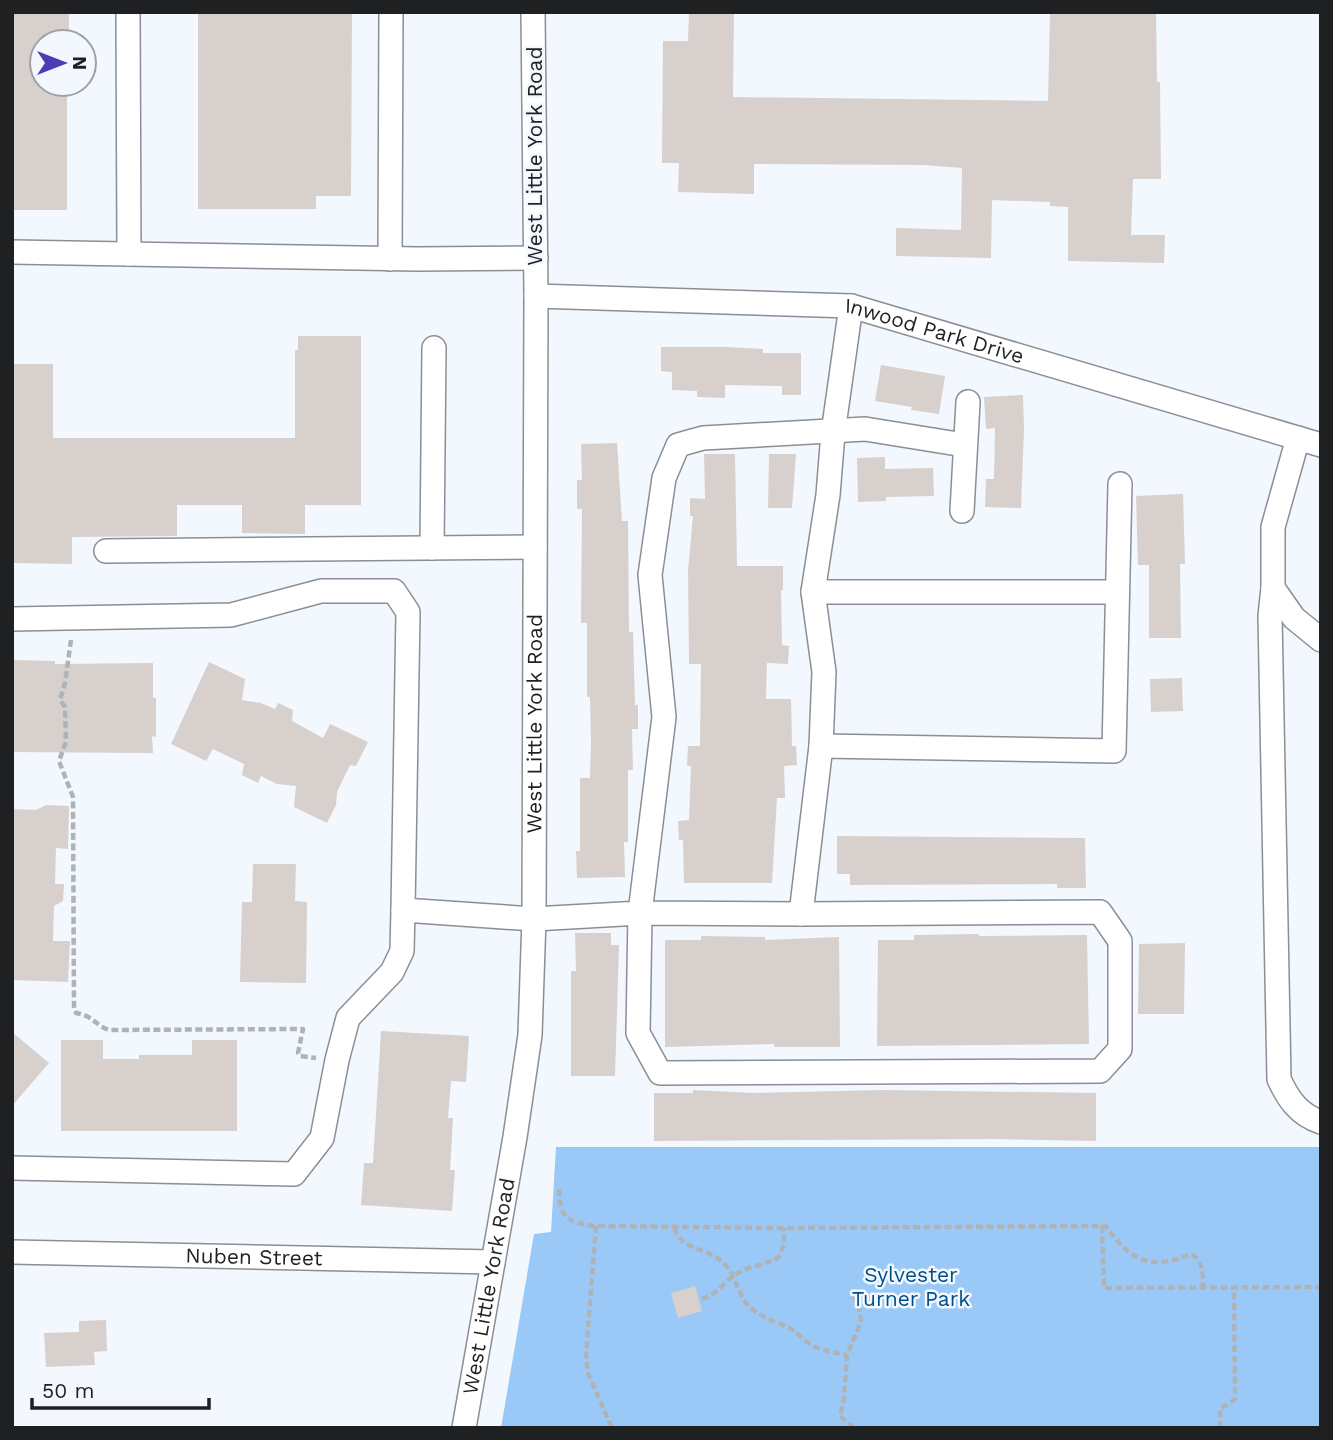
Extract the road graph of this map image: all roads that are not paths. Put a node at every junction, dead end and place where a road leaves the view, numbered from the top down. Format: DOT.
graph roads {
  1 [pos="128,12"];
  2 [pos="391,12"];
  3 [pos="533,12"];
  4 [pos="12,252"];
  5 [pos="129,254"];
  6 [pos="536,258"];
  7 [pos="390,259"];
  8 [pos="536,296"];
  9 [pos="851,306"];
  10 [pos="434,348"];
  11 [pos="968,402"];
  12 [pos="833,433"];
  13 [pos="1298,439"];
  14 [pos="964,445"];
  15 [pos="1321,445"];
  16 [pos="1120,484"];
  17 [pos="962,511"];
  18 [pos="535,547"];
  19 [pos="432,548"];
  20 [pos="106,551"];
  21 [pos="1273,588"];
  22 [pos="813,592"];
  23 [pos="1116,592"];
  24 [pos="12,619"];
  25 [pos="1321,640"];
  26 [pos="821,746"];
  27 [pos="404,910"];
  28 [pos="640,913"];
  29 [pos="801,914"];
  30 [pos="534,919"];
  31 [pos="1321,1122"];
  32 [pos="12,1168"];
  33 [pos="12,1252"];
  34 [pos="493,1262"];
  35 [pos="464,1428"];
  1 -- 5 [label="street"];
  2 -- 7 [label="street"];
  3 -- 6 [label="street, West Little York Road"];
  4 -- 5 [label="street"];
  5 -- 7 [label="street"];
  6 -- 7 [label="street"];
  6 -- 8 [label="street, West Little York Road"];
  8 -- 9 [label="street, Inwood Park Drive"];
  8 -- 18 [label="street, West Little York Road"];
  9 -- 12 [label="street"];
  9 -- 13 [label="street, Inwood Park Drive"];
  10 -- 19 [label="street"];
  11 -- 14 [label="street"];
  12 -- 14 [label="street"];
  12 -- 22 [label="street"];
  12 -- 28 [label="street"];
  13 -- 15 [label="street, Inwood Park Drive"];
  13 -- 21 [label="street"];
  14 -- 17 [label="street"];
  16 -- 23 [label="street"];
  18 -- 19 [label="street"];
  18 -- 30 [label="street, West Little York Road"];
  19 -- 20 [label="street"];
  21 -- 25 [label="street"];
  21 -- 31 [label="street"];
  22 -- 23 [label="street"];
  22 -- 26 [label="street"];
  23 -- 26 [label="street"];
  24 -- 27 [label="street"];
  26 -- 29 [label="street"];
  27 -- 30 [label="street"];
  27 -- 32 [label="street"];
  28 -- 29 [label="street"];
  28 -- 29 [label="street"];
  28 -- 30 [label="street"];
  30 -- 34 [label="street, West Little York Road"];
  33 -- 34 [label="street, Nuben Street"];
  34 -- 35 [label="street, West Little York Road"];
}
